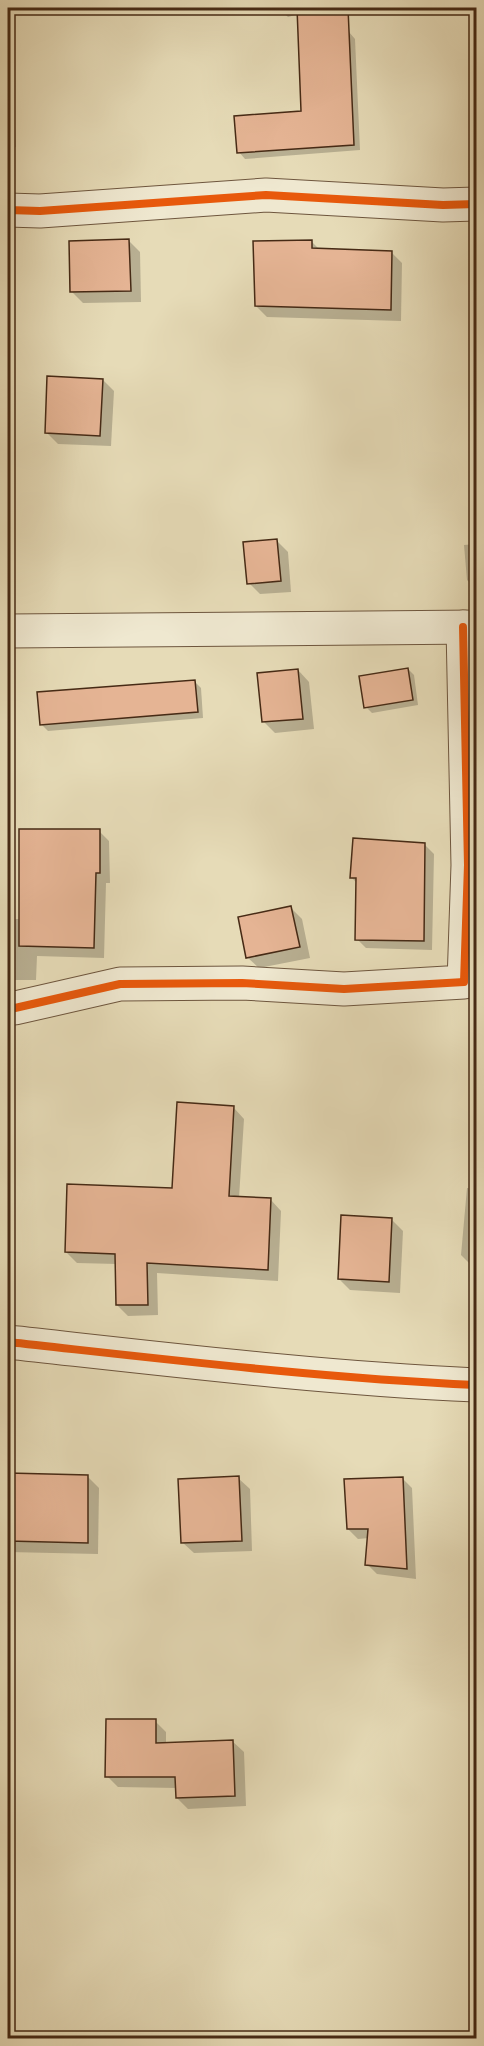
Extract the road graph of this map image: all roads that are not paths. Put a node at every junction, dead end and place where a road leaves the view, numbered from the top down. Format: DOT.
graph roads {
  1 [pos="477,204"];
  2 [pos="8,210"];
  3 [pos="470,627"];
  4 [pos="8,631"];
  5 [pos="8,1007"];
  6 [pos="8,1342"];
  7 [pos="477,1385"];
  1 -- 2 [label="street"];
  3 -- 4 [label="street"];
  3 -- 5 [label="street"];
  6 -- 7 [label="street"];
}
